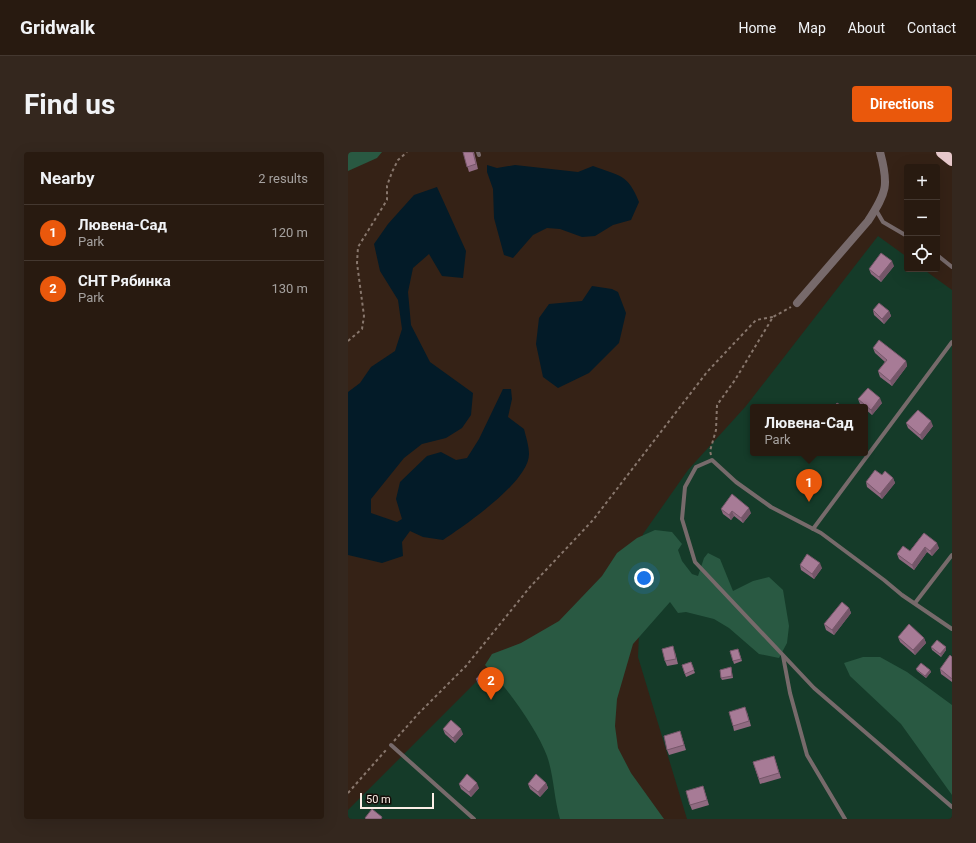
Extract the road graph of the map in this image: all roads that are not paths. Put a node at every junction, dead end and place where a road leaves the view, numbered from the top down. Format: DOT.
graph roads {
  1 [pos="880,152"];
  2 [pos="942,152"];
  3 [pos="952,160"];
  4 [pos="876,210"];
  5 [pos="904,234"];
  6 [pos="940,257"];
  7 [pos="952,267"];
  8 [pos="797,303"];
  9 [pos="952,342"];
  10 [pos="868,455"];
  11 [pos="867,456"];
  12 [pos="813,529"];
  13 [pos="952,555"];
  14 [pos="914,603"];
  15 [pos="952,629"];
  16 [pos="783,656"];
  17 [pos="391,745"];
  18 [pos="952,807"];
  19 [pos="474,819"];
  20 [pos="845,819"];
  1 -- 4 [label="street"];
  2 -- 3 [label="highway"];
  4 -- 5 [label="lane"];
  4 -- 8 [label="street"];
  6 -- 7 [label="lane"];
  9 -- 10 [label="lane"];
  11 -- 12 [label="lane"];
  12 -- 14 [label="lane"];
  12 -- 16 [label="lane"];
  13 -- 14 [label="lane"];
  14 -- 15 [label="lane"];
  16 -- 18 [label="lane"];
  16 -- 20 [label="lane"];
  17 -- 19 [label="lane"];
}
